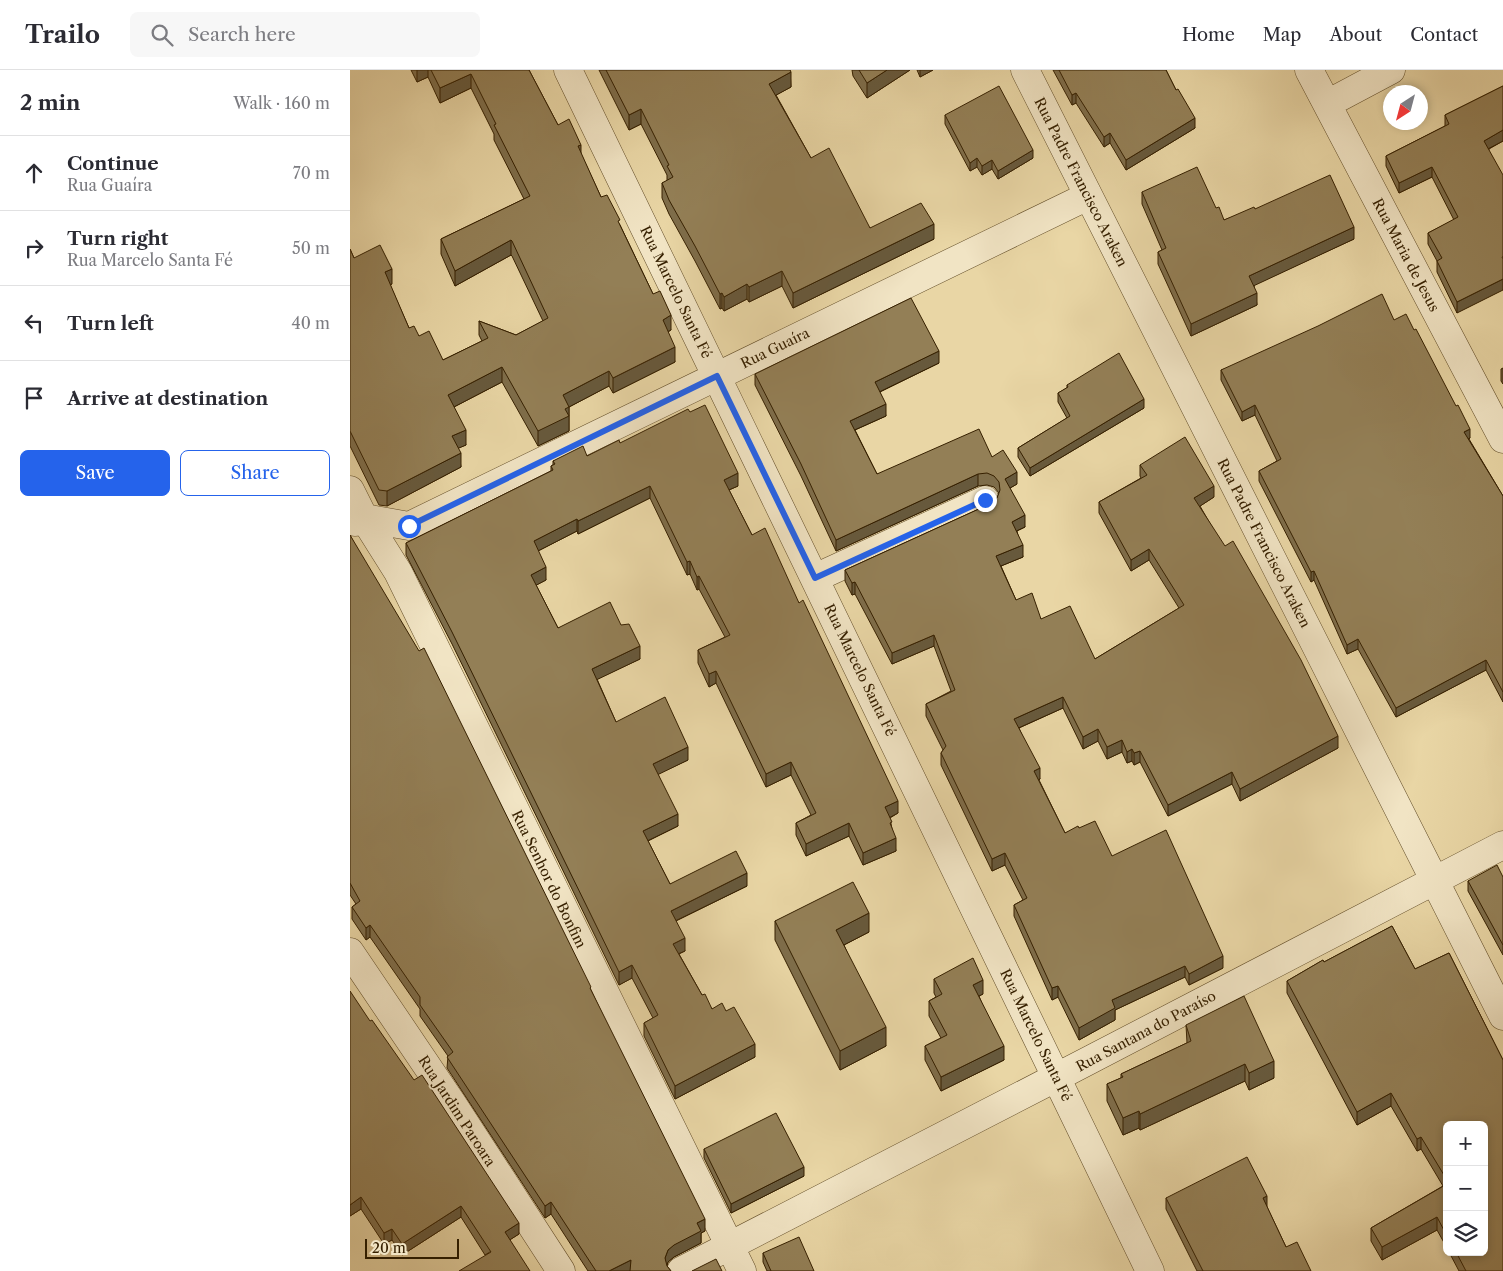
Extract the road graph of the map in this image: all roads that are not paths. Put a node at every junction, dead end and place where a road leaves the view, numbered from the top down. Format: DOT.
graph roads {
  1 [pos="568,70"];
  2 [pos="1025,70"];
  3 [pos="1308,70"];
  4 [pos="1391,70"];
  5 [pos="1327,104"];
  6 [pos="1088,196"];
  7 [pos="717,376"];
  8 [pos="1503,439"];
  9 [pos="350,490"];
  10 [pos="985,500"];
  11 [pos="357,522"];
  12 [pos="815,578"];
  13 [pos="1503,845"];
  14 [pos="1435,880"];
  15 [pos="350,952"];
  16 [pos="1503,1016"];
  17 [pos="1057,1078"];
  18 [pos="730,1245"];
  19 [pos="561,1271"];
  20 [pos="681,1271"];
  21 [pos="742,1271"];
  22 [pos="1150,1271"];
  1 -- 7 [label="street, Rua Marcelo Santa Fé"];
  2 -- 6 [label="street, Rua Padre Francisco Araken"];
  3 -- 5 [label="street, Rua Maria de Jesus"];
  4 -- 5 [label="street"];
  5 -- 8 [label="street, Rua Maria de Jesus"];
  6 -- 7 [label="street, Rua Guaíra"];
  6 -- 14 [label="street, Rua Padre Francisco Araken"];
  7 -- 11 [label="street, Rua Guaíra"];
  7 -- 12 [label="street, Rua Marcelo Santa Fé"];
  9 -- 11 [label="street, Rua Senhor do Bonfim"];
  10 -- 12 [label="street"];
  11 -- 18 [label="street, Rua Senhor do Bonfim"];
  12 -- 17 [label="street, Rua Marcelo Santa Fé"];
  13 -- 14 [label="street, Rua Santana do Paraíso"];
  14 -- 16 [label="street, Rua Padre Francisco Araken"];
  14 -- 17 [label="street, Rua Santana do Paraíso"];
  15 -- 19 [label="street, Rua Jardim Paroara"];
  17 -- 18 [label="street, Rua Santana do Paraíso"];
  17 -- 22 [label="street, Rua Marcelo Santa Fé"];
  18 -- 20 [label="street, Rua Santana do Paraíso"];
  18 -- 21 [label="street, Rua Senhor do Bonfim"];
}
